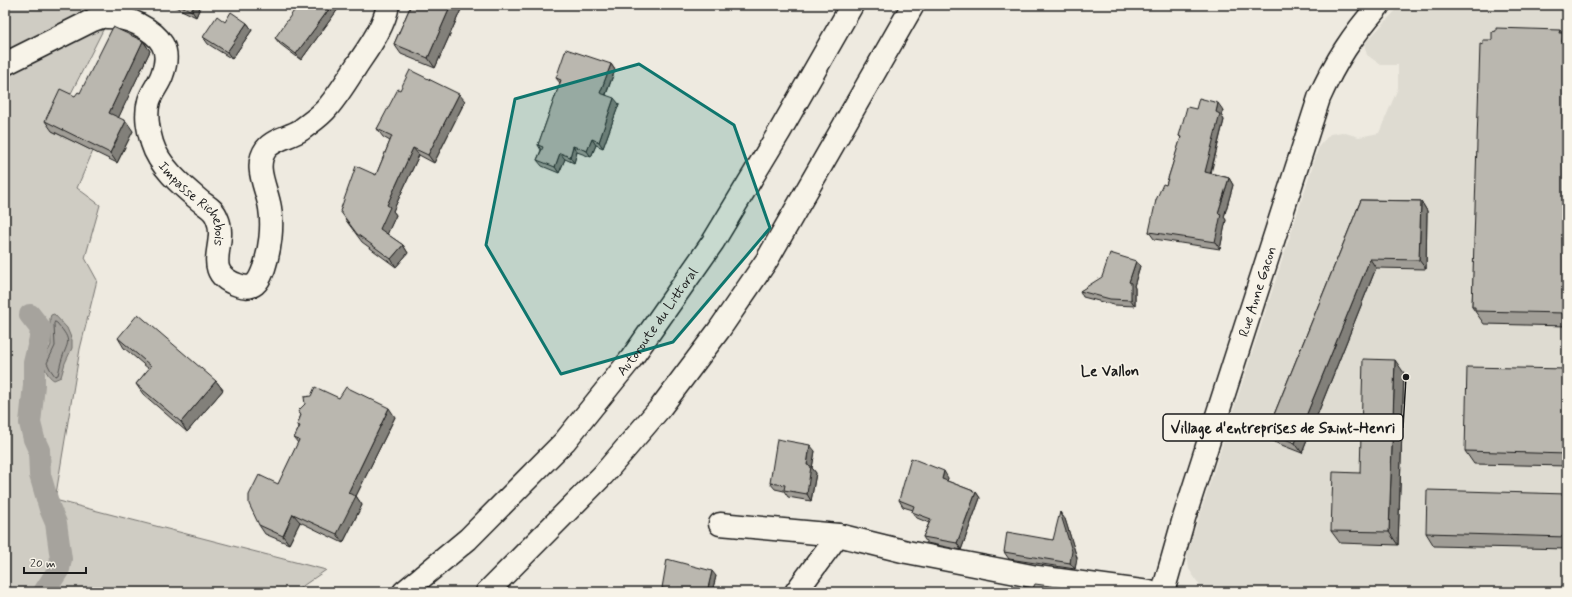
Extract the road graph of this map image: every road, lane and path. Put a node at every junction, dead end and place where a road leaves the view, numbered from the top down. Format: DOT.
graph roads {
  1 [pos="388,5"];
  2 [pos="852,5"];
  3 [pos="913,5"];
  4 [pos="1379,5"];
  5 [pos="14,59"];
  6 [pos="720,524"];
  7 [pos="838,535"];
  8 [pos="404,592"];
  9 [pos="487,592"];
  10 [pos="796,592"];
  11 [pos="1149,592"];
  12 [pos="1163,592"];
  1 -- 5 [label="main road, Impasse Richebois"];
  2 -- 8 [label="main road, Autoroute du Littoral"];
  3 -- 9 [label="main road"];
  4 -- 12 [label="main road, Rue Anne Gacon"];
  6 -- 7 [label="main road"];
  7 -- 10 [label="main road"];
  7 -- 11 [label="main road"];
}
